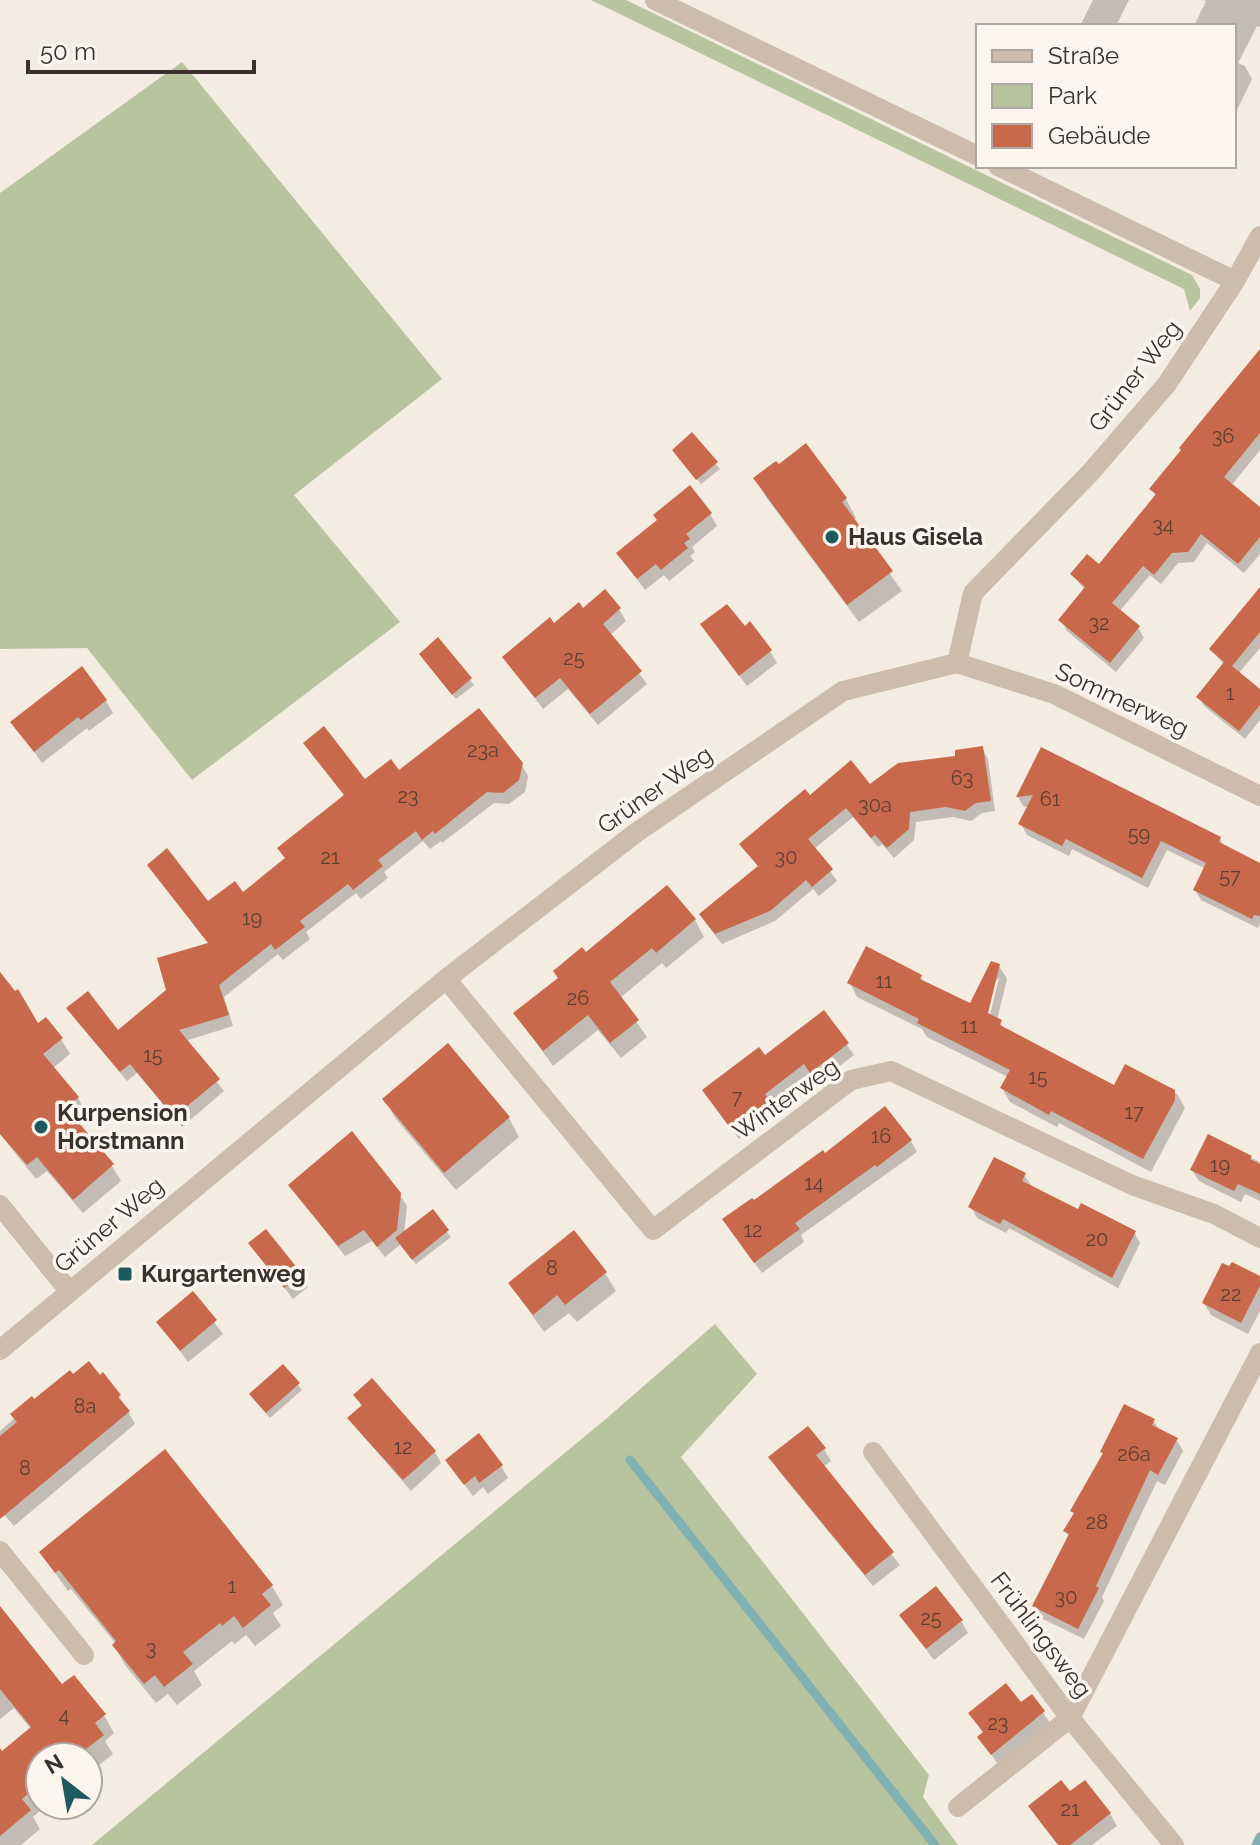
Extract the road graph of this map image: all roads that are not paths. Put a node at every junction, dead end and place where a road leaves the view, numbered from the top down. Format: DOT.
graph roads {
  1 [pos="655,0"];
  2 [pos="976,155"];
  3 [pos="1002,168"];
  4 [pos="1260,236"];
  5 [pos="1235,281"];
  6 [pos="957,663"];
  7 [pos="1260,796"];
  8 [pos="446,979"];
  9 [pos="0,1205"];
  10 [pos="1260,1238"];
  11 [pos="69,1291"];
  12 [pos="0,1350"];
  13 [pos="1260,1353"];
  14 [pos="873,1452"];
  15 [pos="0,1551"];
  16 [pos="84,1655"];
  17 [pos="1070,1718"];
  18 [pos="958,1807"];
  19 [pos="1174,1845"];
  1 -- 2 [label="street"];
  3 -- 5 [label="street"];
  4 -- 5 [label="street, Grüner Weg"];
  5 -- 6 [label="street, Grüner Weg"];
  6 -- 7 [label="street, Sommerweg"];
  6 -- 8 [label="street, Grüner Weg"];
  8 -- 10 [label="street, Winterweg"];
  8 -- 11 [label="street, Grüner Weg"];
  9 -- 11 [label="street"];
  11 -- 12 [label="street, Grüner Weg"];
  13 -- 17 [label="street"];
  14 -- 17 [label="street, Frühlingsweg"];
  15 -- 16 [label="street"];
  17 -- 18 [label="street"];
  17 -- 19 [label="street, Frühlingsweg"];
}
